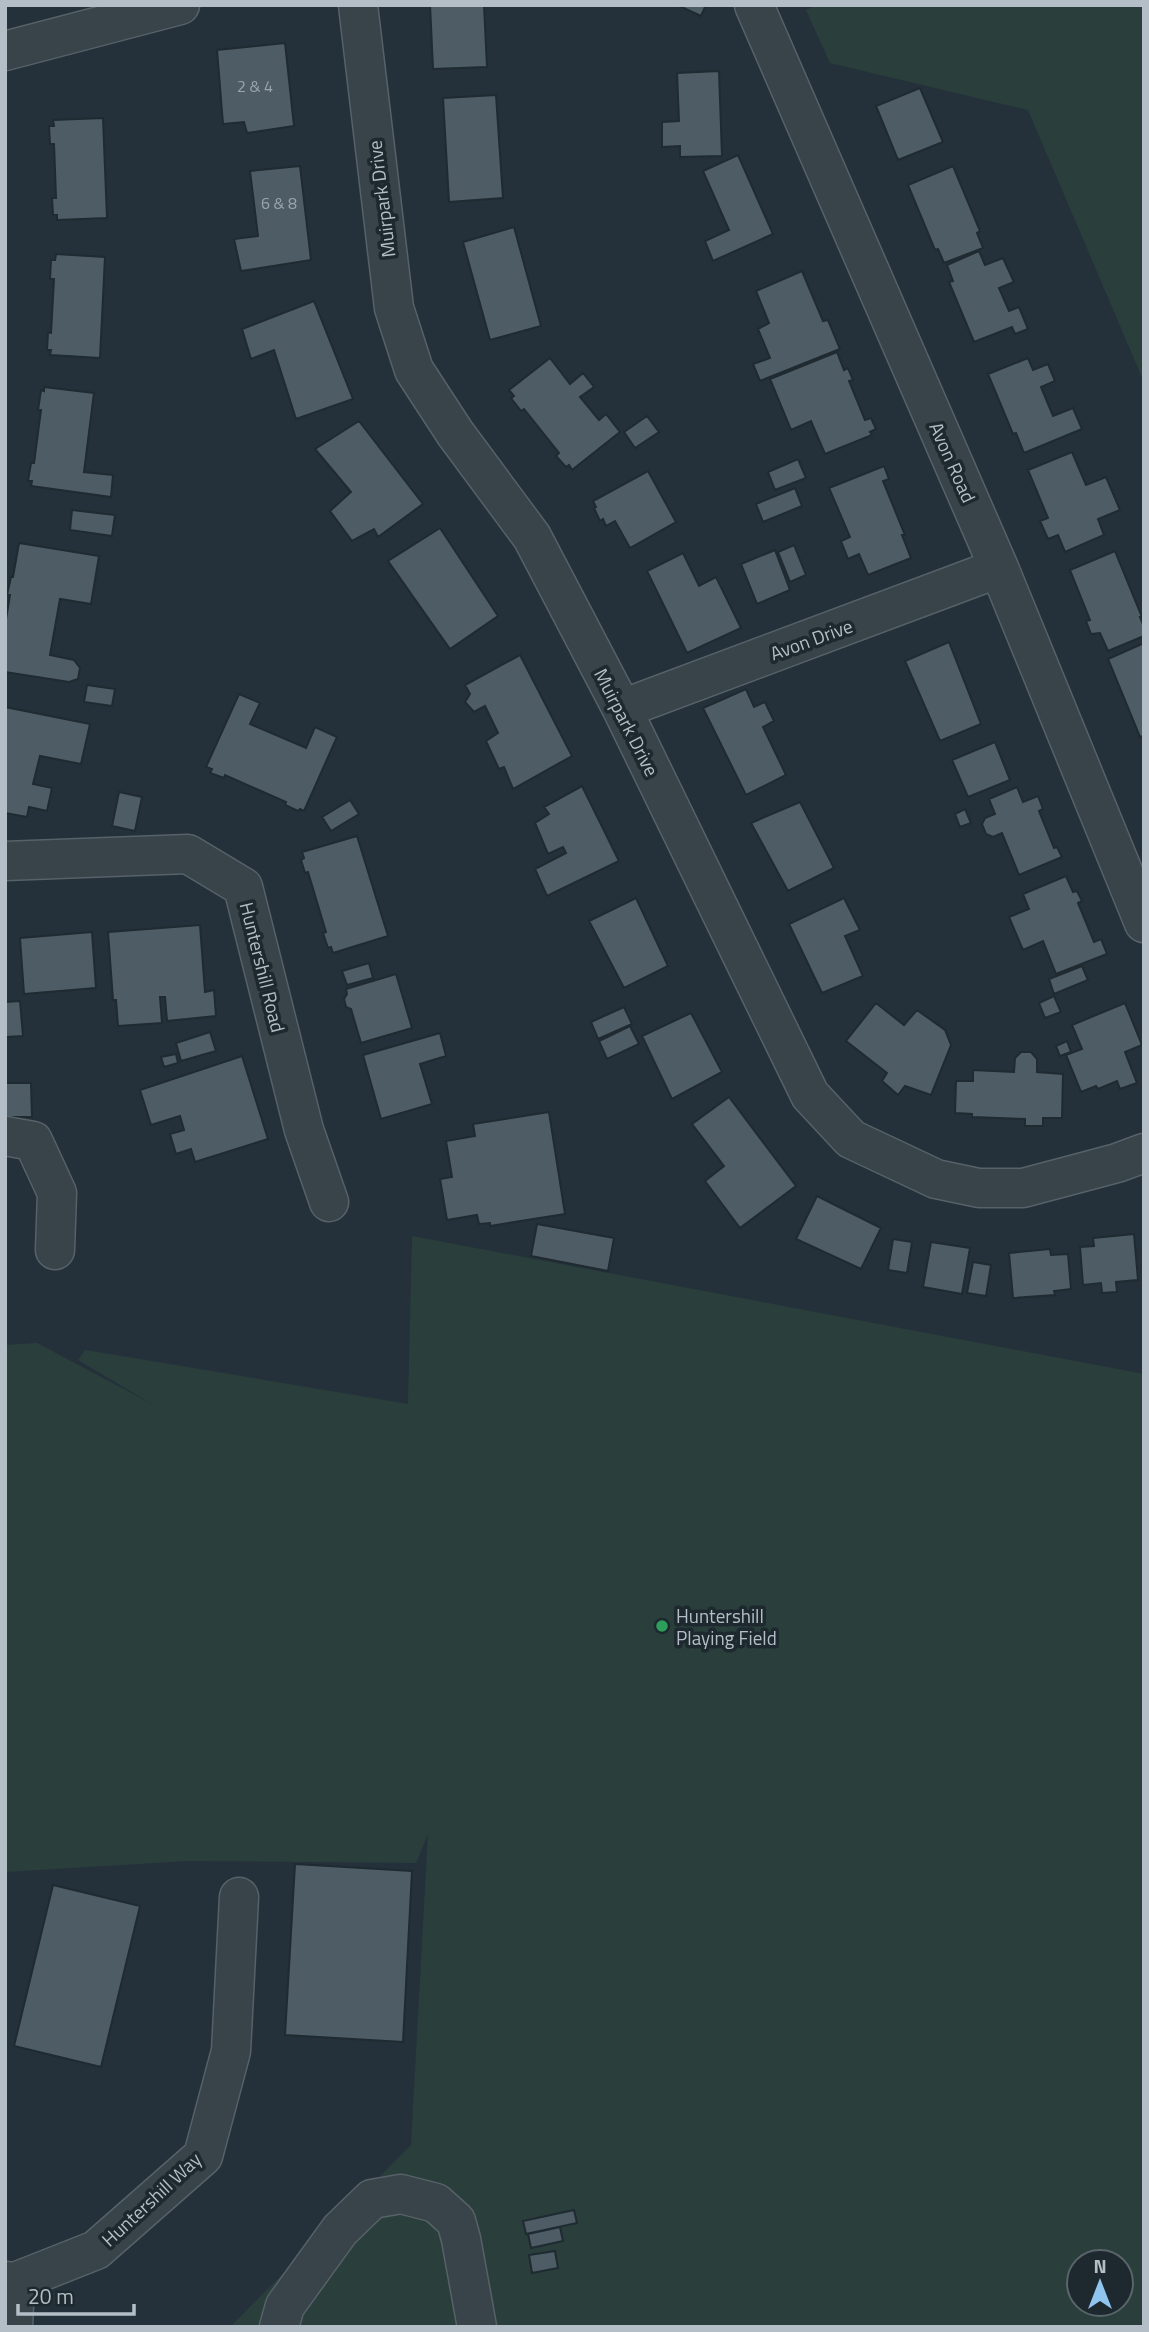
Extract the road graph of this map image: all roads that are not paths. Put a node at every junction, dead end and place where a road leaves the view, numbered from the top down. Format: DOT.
graph roads {
  1 [pos="180,5"];
  2 [pos="358,5"];
  3 [pos="754,5"];
  4 [pos="5,51"];
  5 [pos="999,568"];
  6 [pos="622,709"];
  7 [pos="5,861"];
  8 [pos="1144,923"];
  9 [pos="5,1136"];
  10 [pos="1144,1153"];
  11 [pos="329,1202"];
  12 [pos="55,1250"];
  13 [pos="239,1896"];
  14 [pos="10,2281"];
  15 [pos="13,2327"];
  16 [pos="279,2327"];
  17 [pos="477,2327"];
  1 -- 4 [label="street"];
  2 -- 6 [label="street, Muirpark Drive"];
  3 -- 5 [label="street, Avon Road"];
  5 -- 6 [label="street, Avon Drive"];
  5 -- 8 [label="street, Avon Road"];
  6 -- 10 [label="street, Muirpark Drive"];
  7 -- 11 [label="street, Huntershill Road"];
  9 -- 12 [label="street"];
  13 -- 14 [label="street, Huntershill Way"];
  14 -- 15 [label="street, Huntershill Way"];
  16 -- 17 [label="street"];
}
